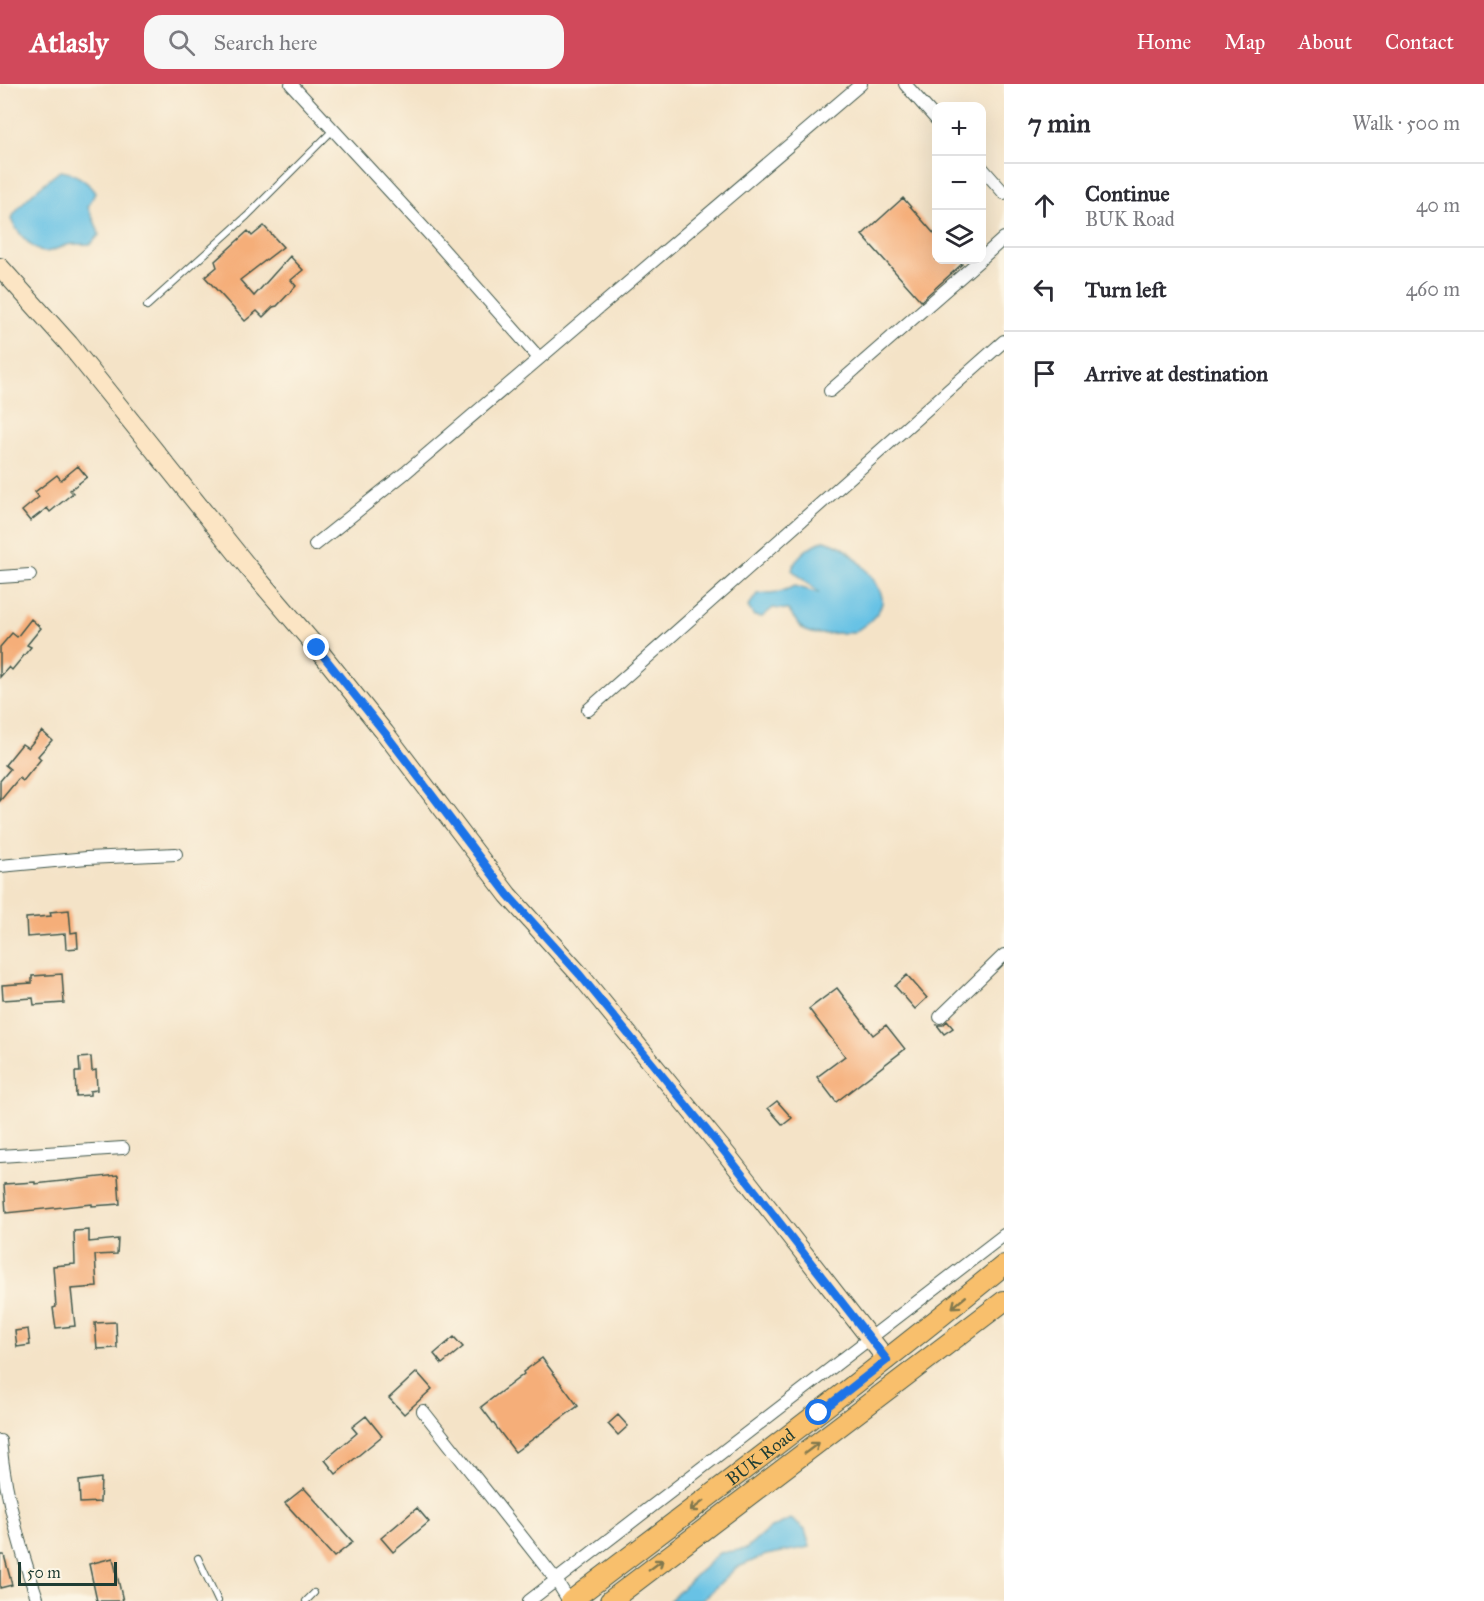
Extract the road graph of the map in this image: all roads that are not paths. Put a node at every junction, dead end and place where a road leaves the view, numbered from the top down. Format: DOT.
graph roads {
  1 [pos="291,84"];
  2 [pos="861,84"];
  3 [pos="905,84"];
  4 [pos="932,114"];
  5 [pos="333,130"];
  6 [pos="986,173"];
  7 [pos="1004,193"];
  8 [pos="1004,238"];
  9 [pos="986,254"];
  10 [pos="975,264"];
  11 [pos="0,267"];
  12 [pos="147,306"];
  13 [pos="1004,341"];
  14 [pos="539,358"];
  15 [pos="830,391"];
  16 [pos="315,545"];
  17 [pos="30,575"];
  18 [pos="0,577"];
  19 [pos="588,710"];
  20 [pos="176,854"];
  21 [pos="0,866"];
  22 [pos="1004,955"];
  23 [pos="940,1017"];
  24 [pos="123,1148"];
  25 [pos="0,1156"];
  26 [pos="1004,1235"];
  27 [pos="1004,1265"];
  28 [pos="1004,1301"];
  29 [pos="875,1335"];
  30 [pos="890,1357"];
  31 [pos="423,1411"];
  32 [pos="0,1443"];
  33 [pos="198,1558"];
  34 [pos="556,1580"];
  35 [pos="314,1593"];
  36 [pos="38,1601"];
  37 [pos="218,1601"];
  38 [pos="306,1601"];
  39 [pos="529,1601"];
  40 [pos="570,1601"];
  41 [pos="610,1601"];
  1 -- 5 [label="street"];
  2 -- 14 [label="street"];
  3 -- 4 [label="street"];
  5 -- 12 [label="lane"];
  5 -- 14 [label="street"];
  6 -- 7 [label="street"];
  8 -- 9 [label="street"];
  10 -- 15 [label="street"];
  11 -- 29 [label="street"];
  13 -- 19 [label="street"];
  14 -- 16 [label="street"];
  17 -- 18 [label="street"];
  20 -- 21 [label="street"];
  22 -- 23 [label="street"];
  24 -- 25 [label="street"];
  26 -- 29 [label="street"];
  27 -- 30 [label="main road, BUK Road, one-way"];
  41 -- 28 [label="main road, BUK Road, one-way"];
  29 -- 30 [label="street"];
  29 -- 34 [label="street"];
  30 -- 40 [label="main road, BUK Road, one-way"];
  31 -- 34 [label="street"];
  32 -- 36 [label="street"];
  33 -- 37 [label="lane"];
  34 -- 39 [label="street"];
  34 -- 40 [label="street"];
  35 -- 38 [label="lane"];
}
